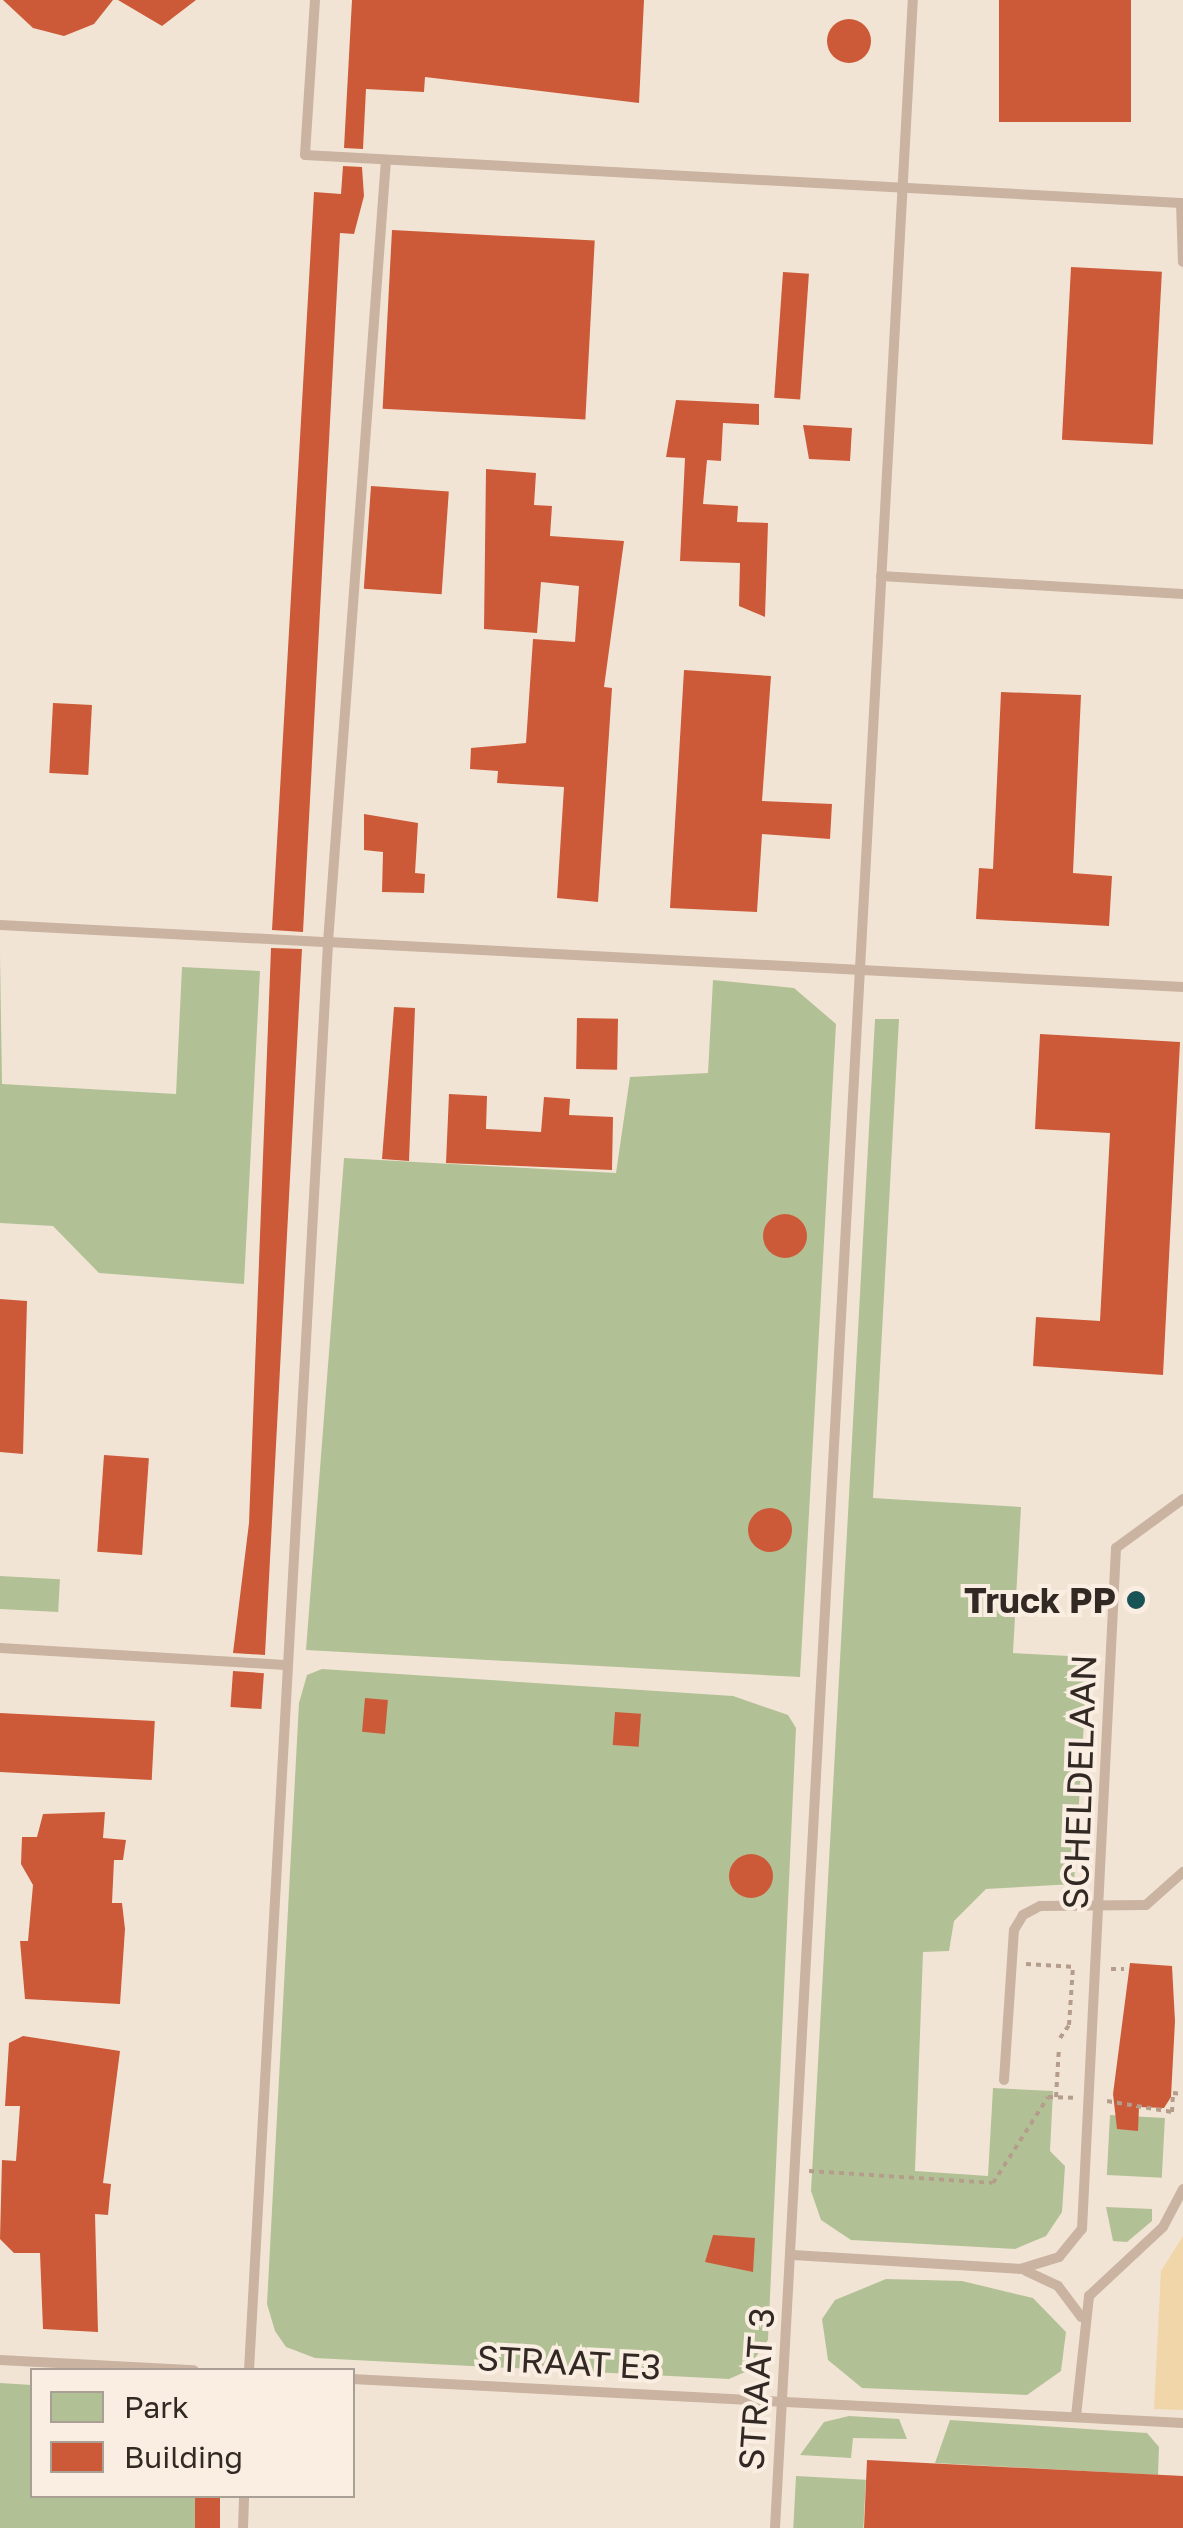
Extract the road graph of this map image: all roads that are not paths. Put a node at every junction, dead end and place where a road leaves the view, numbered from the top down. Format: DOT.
graph roads {
  1 [pos="315,0"];
  2 [pos="913,0"];
  3 [pos="386,160"];
  4 [pos="907,191"];
  5 [pos="1183,262"];
  6 [pos="880,576"];
  7 [pos="1183,594"];
  8 [pos="0,926"];
  9 [pos="328,942"];
  10 [pos="860,970"];
  11 [pos="1183,987"];
  12 [pos="1183,1499"];
  13 [pos="0,1648"];
  14 [pos="284,1666"];
  15 [pos="1183,1872"];
  16 [pos="1102,1907"];
  17 [pos="1004,2080"];
  18 [pos="1183,2189"];
  19 [pos="793,2254"];
  20 [pos="1020,2269"];
  21 [pos="1081,2317"];
  22 [pos="0,2360"];
  23 [pos="155,2368"];
  24 [pos="249,2368"];
  25 [pos="355,2378"];
  26 [pos="783,2400"];
  27 [pos="1076,2416"];
  28 [pos="1183,2422"];
  29 [pos="244,2498"];
  30 [pos="243,2528"];
  31 [pos="775,2528"];
  1 -- 3 [label="lane"];
  2 -- 4 [label="lane, STRAAT 3"];
  3 -- 4 [label="lane"];
  3 -- 9 [label="lane"];
  4 -- 5 [label="lane"];
  4 -- 6 [label="lane, STRAAT 3"];
  6 -- 7 [label="lane"];
  6 -- 10 [label="lane, STRAAT 3"];
  8 -- 9 [label="lane"];
  9 -- 10 [label="lane"];
  9 -- 14 [label="lane"];
  10 -- 11 [label="lane"];
  10 -- 19 [label="lane, STRAAT 3"];
  12 -- 16 [label="lane, SCHELDELAAN"];
  13 -- 14 [label="lane"];
  14 -- 24 [label="lane"];
  15 -- 16 [label="lane"];
  16 -- 17 [label="lane"];
  16 -- 20 [label="lane, SCHELDELAAN"];
  18 -- 21 [label="lane"];
  19 -- 20 [label="lane"];
  19 -- 26 [label="lane, STRAAT 3"];
  20 -- 21 [label="lane"];
  21 -- 27 [label="lane"];
  22 -- 23 [label="lane"];
  25 -- 26 [label="lane, STRAAT E3"];
  26 -- 27 [label="lane, STRAAT E3"];
  26 -- 31 [label="lane, STRAAT 3"];
  27 -- 28 [label="lane, STRAAT E3"];
  29 -- 30 [label="lane"];
}
